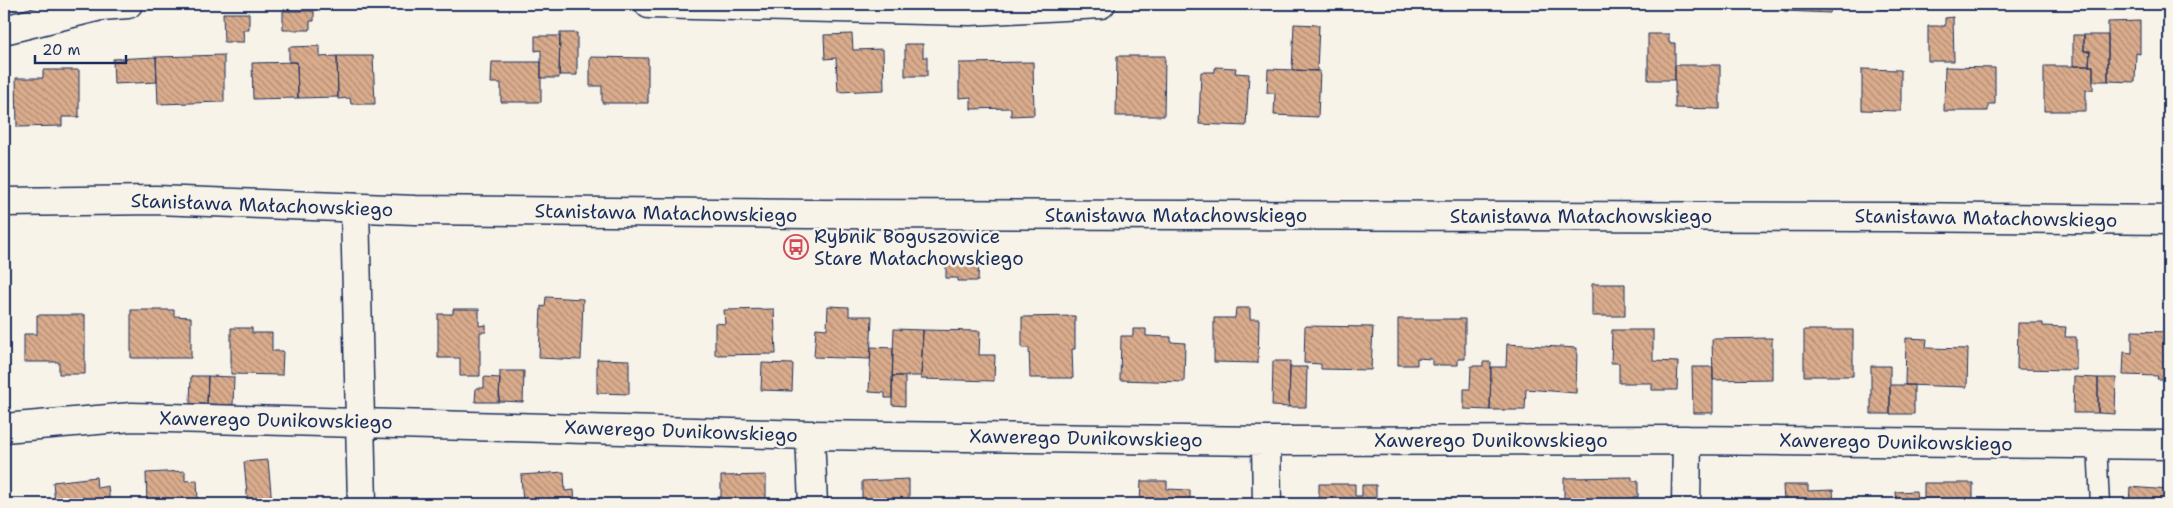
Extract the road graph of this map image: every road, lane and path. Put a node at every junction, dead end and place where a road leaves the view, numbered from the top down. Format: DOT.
graph roads {
  1 [pos="128,4"];
  2 [pos="649,4"];
  3 [pos="1101,4"];
  4 [pos="4,30"];
  5 [pos="4,202"];
  6 [pos="355,208"];
  7 [pos="2169,220"];
  8 [pos="360,422"];
  9 [pos="4,428"];
  10 [pos="810,434"];
  11 [pos="1688,440"];
  12 [pos="1266,441"];
  13 [pos="2097,444"];
  14 [pos="2169,445"];
  15 [pos="362,504"];
  16 [pos="814,504"];
  17 [pos="1267,504"];
  18 [pos="1686,504"];
  19 [pos="2100,504"];
  1 -- 4 [label="street"];
  2 -- 3 [label="street"];
  5 -- 6 [label="street, Stanisława Małachowskiego"];
  6 -- 7 [label="street, Stanisława Małachowskiego"];
  6 -- 8 [label="street"];
  8 -- 9 [label="street, Xawerego Dunikowskiego"];
  8 -- 10 [label="street, Xawerego Dunikowskiego"];
  8 -- 15 [label="street"];
  10 -- 12 [label="street, Xawerego Dunikowskiego"];
  10 -- 16 [label="street"];
  11 -- 12 [label="street, Xawerego Dunikowskiego"];
  11 -- 13 [label="street, Xawerego Dunikowskiego"];
  11 -- 18 [label="street"];
  12 -- 17 [label="street"];
  13 -- 14 [label="street, Xawerego Dunikowskiego"];
  13 -- 19 [label="lane"];
}
